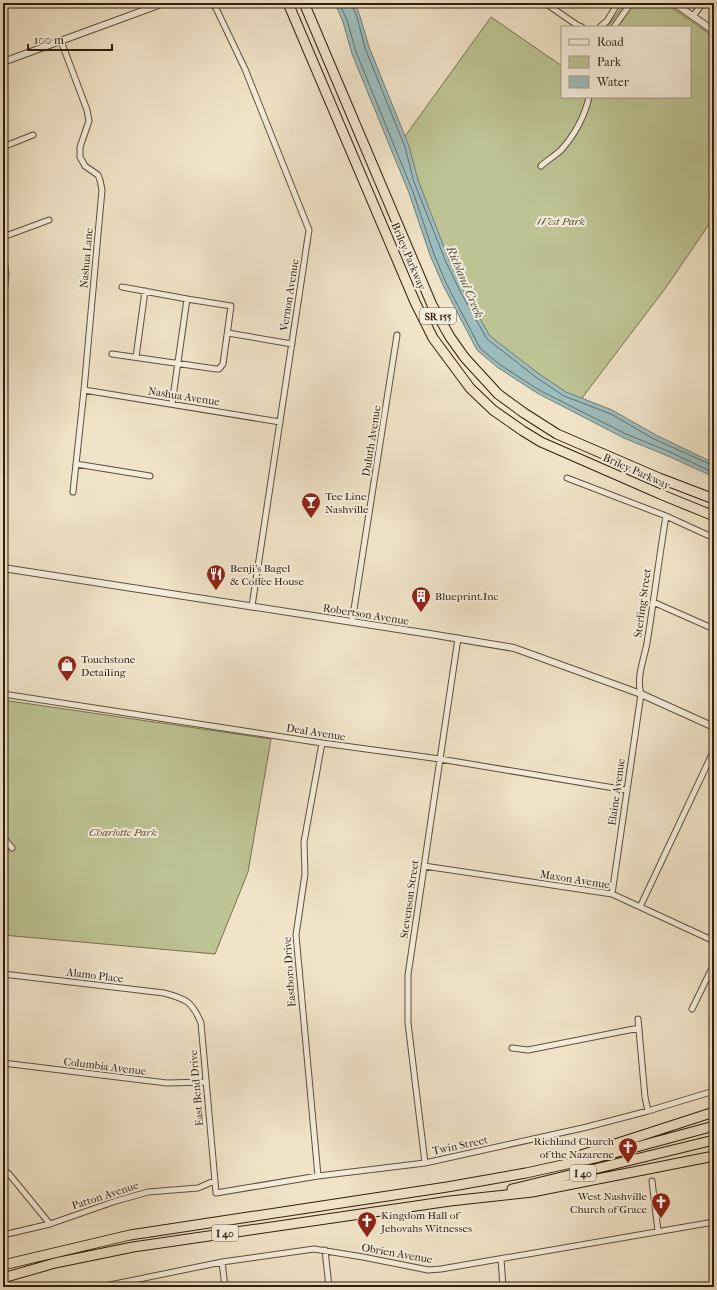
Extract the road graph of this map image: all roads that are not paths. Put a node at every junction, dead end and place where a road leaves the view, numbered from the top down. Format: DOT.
graph roads {
  1 [pos="164,3"];
  2 [pos="288,3"];
  3 [pos="304,3"];
  4 [pos="545,3"];
  5 [pos="618,3"];
  6 [pos="631,3"];
  7 [pos="674,3"];
  8 [pos="702,3"];
  9 [pos="215,4"];
  10 [pos="693,16"];
  11 [pos="580,26"];
  12 [pos="601,26"];
  13 [pos="615,26"];
  14 [pos="714,31"];
  15 [pos="60,41"];
  16 [pos="3,62"];
  17 [pos="589,98"];
  18 [pos="33,135"];
  19 [pos="3,147"];
  20 [pos="541,166"];
  21 [pos="49,220"];
  22 [pos="3,237"];
  23 [pos="3,251"];
  24 [pos="122,287"];
  25 [pos="146,291"];
  26 [pos="187,299"];
  27 [pos="3,303"];
  28 [pos="228,333"];
  29 [pos="397,335"];
  30 [pos="292,344"];
  31 [pos="112,354"];
  32 [pos="136,357"];
  33 [pos="178,363"];
  34 [pos="84,390"];
  35 [pos="172,404"];
  36 [pos="280,422"];
  37 [pos="76,464"];
  38 [pos="150,476"];
  39 [pos="567,478"];
  40 [pos="73,492"];
  41 [pos="660,494"];
  42 [pos="714,499"];
  43 [pos="666,516"];
  44 [pos="714,516"];
  45 [pos="714,521"];
  46 [pos="714,538"];
  47 [pos="3,568"];
  48 [pos="653,602"];
  49 [pos="252,606"];
  50 [pos="352,622"];
  51 [pos="714,629"];
  52 [pos="458,638"];
  53 [pos="3,694"];
  54 [pos="641,694"];
  55 [pos="713,725"];
  56 [pos="322,744"];
  57 [pos="714,750"];
  58 [pos="440,759"];
  59 [pos="626,790"];
  60 [pos="3,837"];
  61 [pos="12,848"];
  62 [pos="424,866"];
  63 [pos="612,894"];
  64 [pos="640,907"];
  65 [pos="714,941"];
  66 [pos="714,964"];
  67 [pos="3,974"];
  68 [pos="183,998"];
  69 [pos="692,1009"];
  70 [pos="638,1020"];
  71 [pos="639,1028"];
  72 [pos="512,1048"];
  73 [pos="3,1063"];
  74 [pos="205,1082"];
  75 [pos="714,1091"];
  76 [pos="648,1111"];
  77 [pos="714,1112"];
  78 [pos="714,1126"];
  79 [pos="714,1140"];
  80 [pos="714,1156"];
  81 [pos="425,1163"];
  82 [pos="3,1170"];
  83 [pos="539,1170"];
  84 [pos="318,1176"];
  85 [pos="214,1181"];
  86 [pos="652,1181"];
  87 [pos="450,1201"];
  88 [pos="714,1222"];
  89 [pos="50,1224"];
  90 [pos="658,1231"];
  91 [pos="3,1235"];
  92 [pos="325,1250"];
  93 [pos="501,1259"];
  94 [pos="222,1262"];
  95 [pos="3,1265"];
  96 [pos="3,1278"];
  97 [pos="100,1287"];
  98 [pos="225,1287"];
  99 [pos="329,1287"];
  100 [pos="503,1287"];
  1 -- 15 [label="street"];
  2 -- 41 [label="highway, Briley Parkway / SR 155"];
  3 -- 42 [label="highway, Briley Parkway / SR 155"];
  4 -- 11 [label="street"];
  5 -- 12 [label="street"];
  6 -- 13 [label="street"];
  7 -- 10 [label="street"];
  8 -- 10 [label="street"];
  9 -- 30 [label="street, Vernon Avenue"];
  10 -- 14 [label="street"];
  15 -- 16 [label="street"];
  15 -- 34 [label="street, Nashua Lane"];
  17 -- 20 [label="street"];
  18 -- 19 [label="street"];
  21 -- 22 [label="street"];
  23 -- 27 [label="street"];
  24 -- 25 [label="street"];
  25 -- 26 [label="street"];
  25 -- 32 [label="street"];
  26 -- 28 [label="street"];
  26 -- 33 [label="street"];
  28 -- 30 [label="street"];
  28 -- 33 [label="street"];
  29 -- 50 [label="street, Duluth Avenue"];
  30 -- 36 [label="street, Vernon Avenue"];
  31 -- 32 [label="street"];
  32 -- 33 [label="street"];
  33 -- 35 [label="street"];
  34 -- 35 [label="street, Nashua Avenue"];
  34 -- 37 [label="street, Nashua Lane"];
  35 -- 36 [label="street, Nashua Avenue"];
  36 -- 49 [label="street, Vernon Avenue"];
  37 -- 38 [label="street"];
  37 -- 40 [label="street, Nashua Lane"];
  39 -- 43 [label="street"];
  41 -- 44 [label="highway, Briley Parkway / SR 155"];
  41 -- 45 [label="highway"];
  43 -- 46 [label="street"];
  43 -- 48 [label="street, Sterling Street"];
  47 -- 49 [label="street, Robertson Avenue"];
  48 -- 51 [label="street"];
  48 -- 54 [label="street, Sterling Street"];
  49 -- 50 [label="street, Robertson Avenue"];
  50 -- 52 [label="street, Robertson Avenue"];
  52 -- 54 [label="street, Robertson Avenue"];
  52 -- 58 [label="street, Stevenson Street"];
  53 -- 56 [label="street, Deal Avenue"];
  54 -- 55 [label="street, Robertson Avenue"];
  54 -- 59 [label="street, Elaine Avenue"];
  56 -- 58 [label="street, Deal Avenue"];
  56 -- 84 [label="street, Eastboro Drive"];
  57 -- 64 [label="street"];
  58 -- 59 [label="street, Deal Avenue"];
  58 -- 62 [label="street, Stevenson Street"];
  59 -- 63 [label="street, Elaine Avenue"];
  60 -- 61 [label="street"];
  62 -- 63 [label="street, Maxon Avenue"];
  62 -- 81 [label="street, Stevenson Street"];
  63 -- 64 [label="street, Maxon Avenue"];
  64 -- 65 [label="street, Maxon Avenue"];
  66 -- 69 [label="street"];
  67 -- 68 [label="street, Alamo Place"];
  68 -- 74 [label="street, East Bend Drive"];
  70 -- 71 [label="street"];
  71 -- 72 [label="street"];
  71 -- 76 [label="street"];
  73 -- 74 [label="street, Columbia Avenue"];
  74 -- 85 [label="street, East Bend Drive"];
  75 -- 76 [label="street, Twin Street"];
  76 -- 81 [label="street, Twin Street"];
  77 -- 83 [label="highway"];
  78 -- 83 [label="highway, I 40"];
  79 -- 87 [label="highway, I 40"];
  80 -- 87 [label="highway"];
  81 -- 84 [label="street, Twin Street"];
  82 -- 89 [label="street"];
  83 -- 95 [label="highway, I 40"];
  84 -- 85 [label="street, Twin Street"];
  85 -- 89 [label="street, Patton Avenue"];
  86 -- 90 [label="street"];
  87 -- 96 [label="highway, I 40"];
  88 -- 90 [label="street, Obrien Avenue"];
  89 -- 91 [label="street, Patton Avenue"];
  90 -- 93 [label="street, Obrien Avenue"];
  92 -- 93 [label="street, Obrien Avenue"];
  92 -- 94 [label="street, Obrien Avenue"];
  92 -- 99 [label="street"];
  93 -- 100 [label="street"];
  94 -- 97 [label="street, Obrien Avenue"];
  94 -- 98 [label="street"];
}
